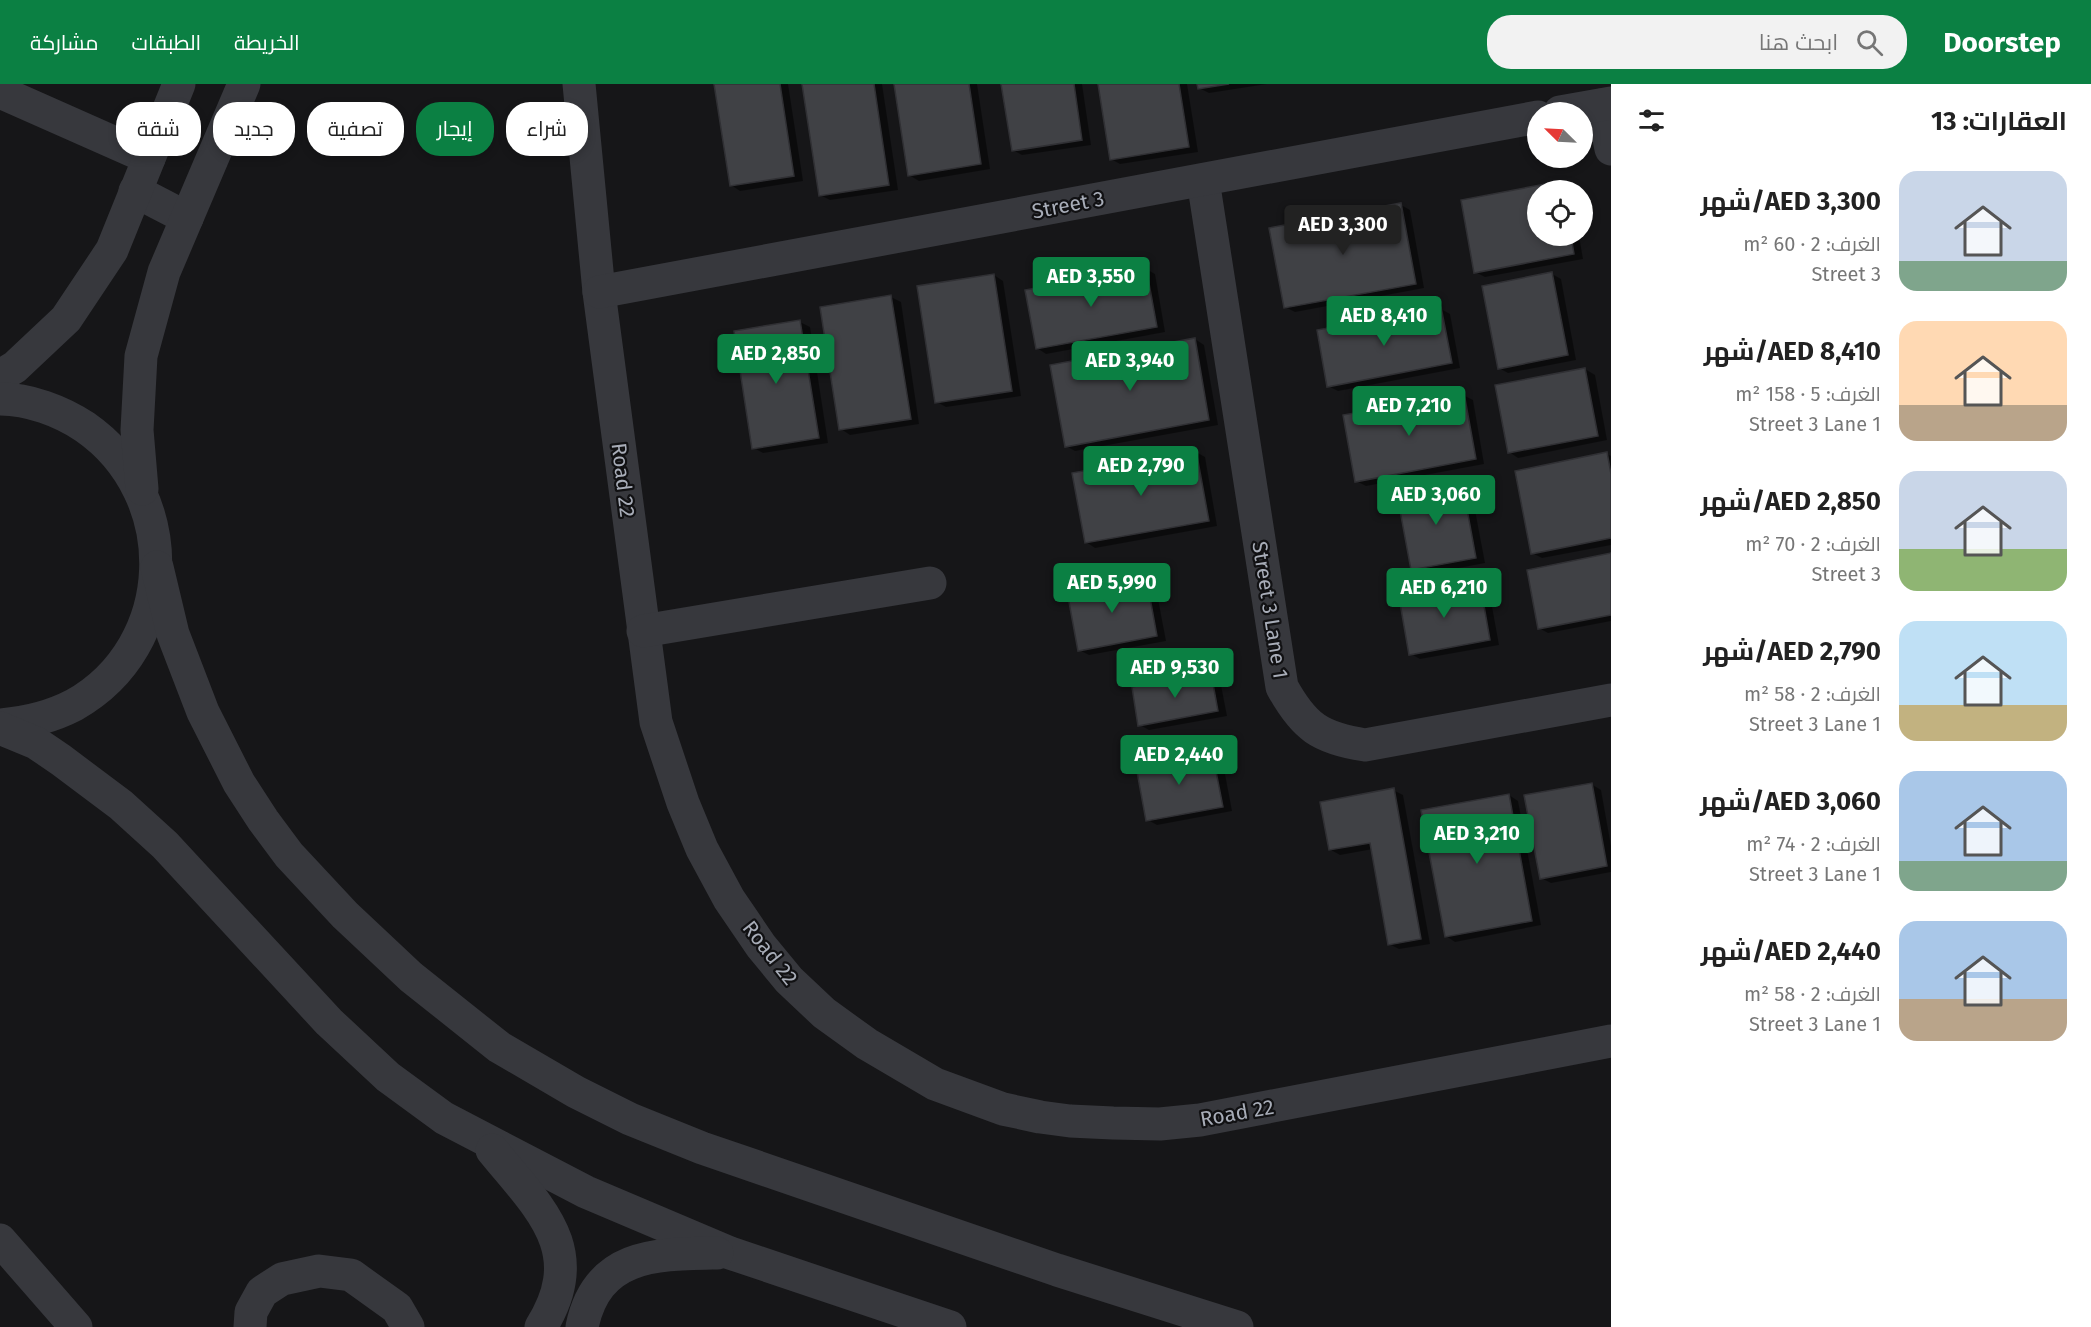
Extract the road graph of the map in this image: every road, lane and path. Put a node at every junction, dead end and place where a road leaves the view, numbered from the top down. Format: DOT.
graph roads {
  1 [pos="179,84"];
  2 [pos="244,84"];
  3 [pos="579,84"];
  4 [pos="0,92"];
  5 [pos="1607,104"];
  6 [pos="1527,119"];
  7 [pos="1611,149"];
  8 [pos="149,158"];
  9 [pos="1203,180"];
  10 [pos="135,191"];
  11 [pos="187,218"];
  12 [pos="599,292"];
  13 [pos="0,376"];
  14 [pos="0,399"];
  15 [pos="142,494"];
  16 [pos="157,567"];
  17 [pos="930,583"];
  18 [pos="643,631"];
  19 [pos="1611,700"];
  20 [pos="0,727"];
  21 [pos="1611,1041"];
  22 [pos="483,1139"];
  23 [pos="0,1240"];
  24 [pos="730,1253"];
  25 [pos="76,1327"];
  26 [pos="250,1327"];
  27 [pos="408,1327"];
  28 [pos="541,1327"];
  29 [pos="582,1327"];
  30 [pos="950,1327"];
  31 [pos="1237,1327"];
  1 -- 8 [label="street"];
  2 -- 11 [label="street"];
  3 -- 12 [label="street, Road 22"];
  4 -- 8 [label="street"];
  5 -- 7 [label="street"];
  6 -- 9 [label="street, Street 3"];
  8 -- 10 [label="street"];
  9 -- 12 [label="street, Street 3"];
  9 -- 19 [label="street, Street 3 Lane 1"];
  10 -- 11 [label="street"];
  10 -- 13 [label="street"];
  11 -- 15 [label="street"];
  12 -- 18 [label="street, Road 22"];
  14 -- 15 [label="street"];
  15 -- 16 [label="street"];
  16 -- 20 [label="street"];
  16 -- 31 [label="street"];
  17 -- 18 [label="street"];
  18 -- 21 [label="street, Road 22"];
  20 -- 22 [label="street"];
  22 -- 24 [label="street"];
  22 -- 28 [label="street"];
  23 -- 25 [label="street"];
  24 -- 29 [label="street"];
  24 -- 30 [label="street"];
  26 -- 27 [label="street"];
}
